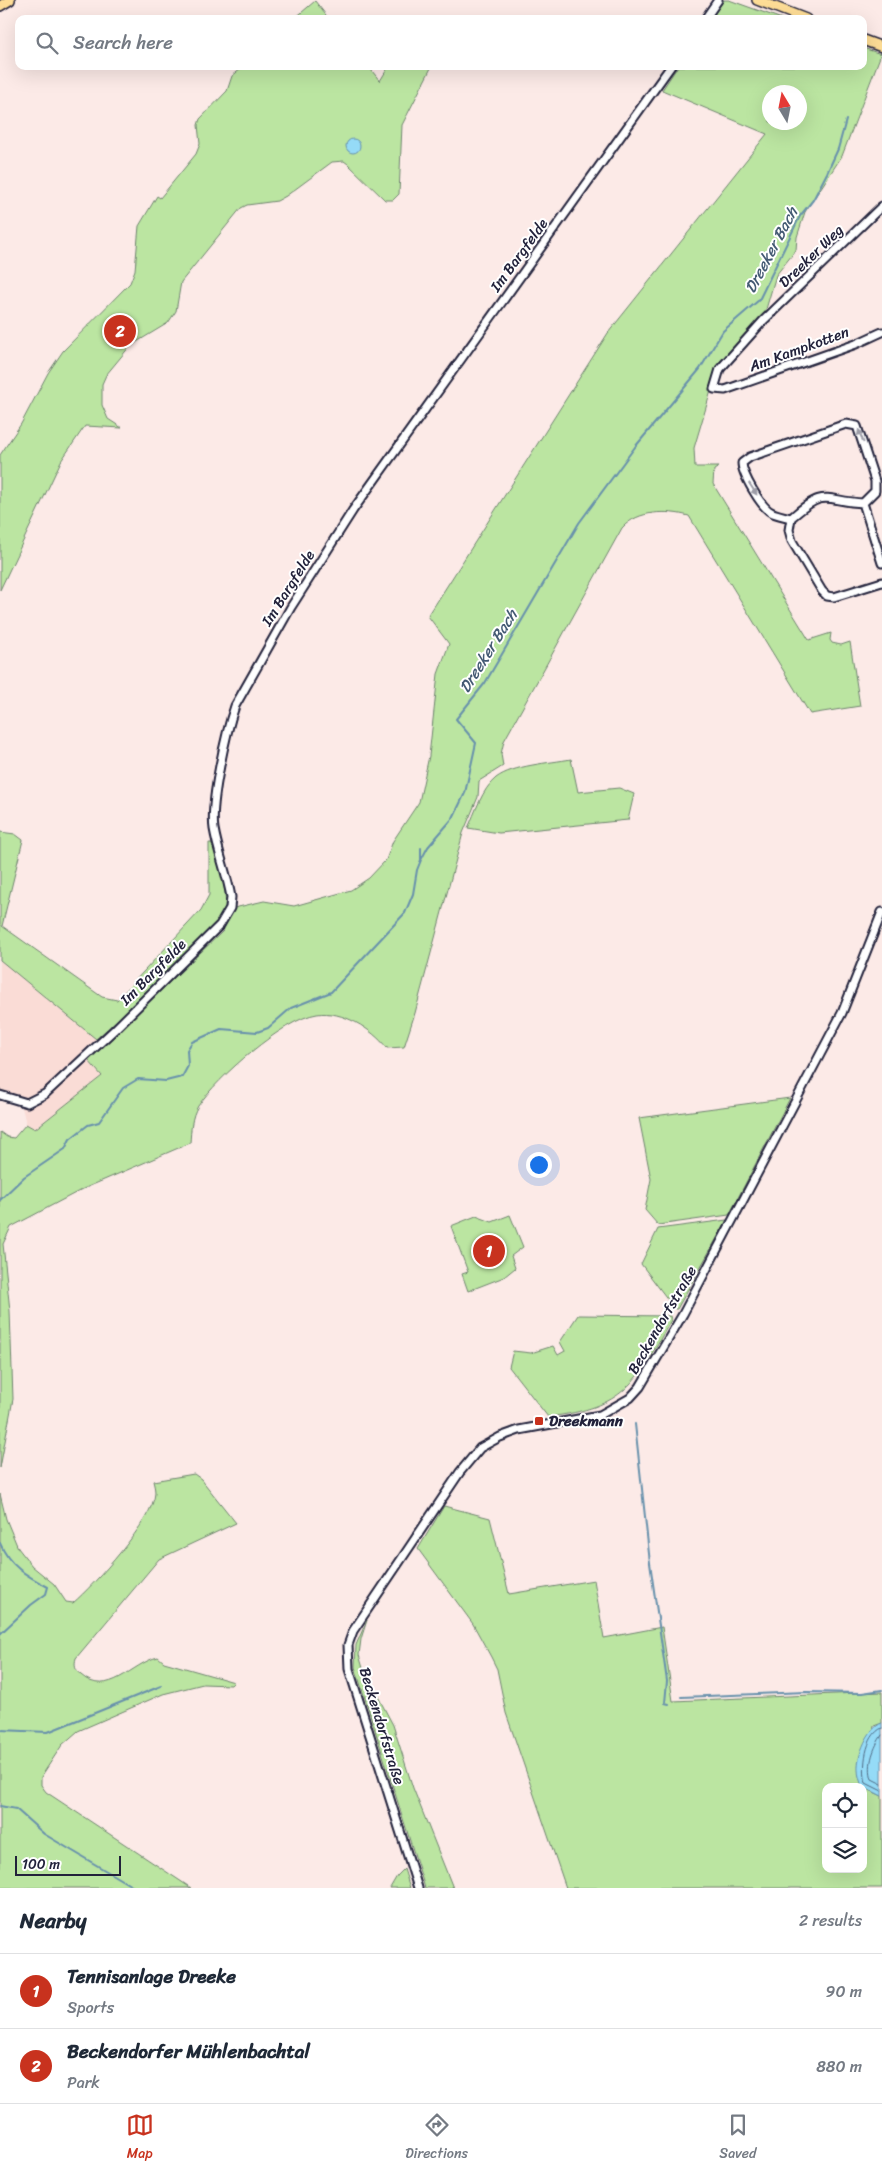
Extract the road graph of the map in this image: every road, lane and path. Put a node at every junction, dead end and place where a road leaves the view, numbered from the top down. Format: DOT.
graph roads {
  1 [pos="10,0"];
  2 [pos="718,0"];
  3 [pos="757,0"];
  4 [pos="0,6"];
  5 [pos="707,15"];
  6 [pos="796,15"];
  7 [pos="867,41"];
  8 [pos="882,47"];
  9 [pos="668,70"];
  10 [pos="882,206"];
  11 [pos="882,332"];
  12 [pos="725,390"];
  13 [pos="863,503"];
  14 [pos="790,518"];
  15 [pos="882,563"];
  16 [pos="882,582"];
  17 [pos="882,912"];
  18 [pos="0,1095"];
  19 [pos="418,1888"];
  1 -- 4 [label="main road"];
  2 -- 5 [label="street"];
  3 -- 6 [label="main road"];
  7 -- 8 [label="main road"];
  9 -- 18 [label="street, Im Bargfelde"];
  10 -- 12 [label="street, Dreeker Weg"];
  11 -- 12 [label="street, Am Kampkotten"];
  13 -- 14 [label="street"];
  13 -- 14 [label="street, one-way"];
  13 -- 15 [label="street"];
  14 -- 16 [label="street"];
  17 -- 19 [label="street, Beckendorfstraße"];
}
